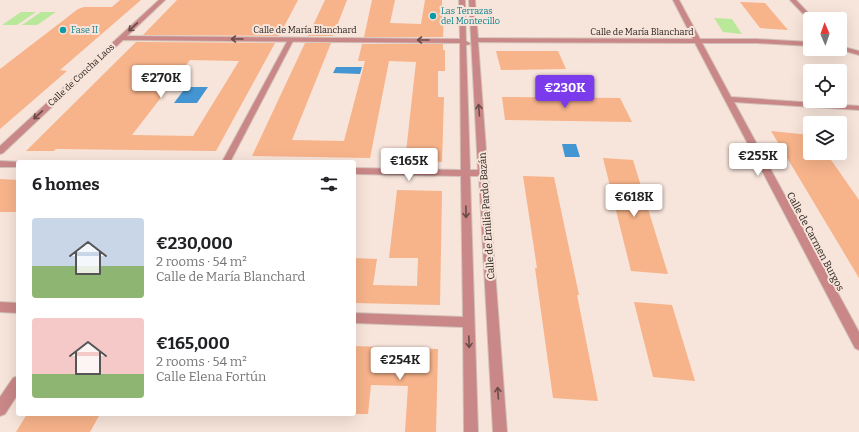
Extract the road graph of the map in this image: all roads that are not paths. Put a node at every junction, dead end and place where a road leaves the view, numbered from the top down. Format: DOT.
graph roads {
  1 [pos="162,0"];
  2 [pos="462,0"];
  3 [pos="472,0"];
  4 [pos="676,0"];
  5 [pos="793,0"];
  6 [pos="804,12"];
  7 [pos="121,38"];
  8 [pos="291,39"];
  9 [pos="475,40"];
  10 [pos="462,41"];
  11 [pos="697,41"];
  12 [pos="803,44"];
  13 [pos="847,50"];
  14 [pos="859,53"];
  15 [pos="476,62"];
  16 [pos="728,99"];
  17 [pos="859,108"];
  18 [pos="0,151"];
  19 [pos="227,160"];
  20 [pos="0,164"];
  21 [pos="16,164"];
  22 [pos="356,171"];
  23 [pos="465,173"];
  24 [pos="484,173"];
  25 [pos="0,307"];
  26 [pos="16,308"];
  27 [pos="356,318"];
  28 [pos="468,322"];
  29 [pos="859,344"];
  30 [pos="16,385"];
  31 [pos="0,409"];
  32 [pos="471,432"];
  33 [pos="500,432"];
  1 -- 7 [label="street, Calle de Concha Laos, one-way"];
  2 -- 10 [label="street, Calle de Emilia Pardo Bazán"];
  3 -- 9 [label="street, Calle de Emilia Pardo Bazán"];
  4 -- 11 [label="street, Calle de Carmen Burgos"];
  5 -- 6 [label="street"];
  8 -- 7 [label="street, Calle de María Blanchard, one-way"];
  7 -- 18 [label="street, Calle de Concha Laos, one-way"];
  10 -- 8 [label="street, Calle de María Blanchard, one-way"];
  8 -- 19 [label="street"];
  9 -- 11 [label="street, Calle de María Blanchard"];
  9 -- 15 [label="street, Calle de Emilia Pardo Bazán"];
  10 -- 15 [label="street"];
  10 -- 23 [label="street, Calle de Emilia Pardo Bazán"];
  11 -- 12 [label="street, Calle de María Blanchard"];
  11 -- 16 [label="street, Calle de Carmen Burgos"];
  13 -- 14 [label="street"];
  24 -- 15 [label="street, Calle de Emilia Pardo Bazán, one-way"];
  16 -- 17 [label="street"];
  16 -- 29 [label="street, Calle de Carmen Burgos"];
  20 -- 21 [label="street"];
  22 -- 23 [label="street"];
  23 -- 24 [label="street"];
  23 -- 28 [label="street, Calle de Emilia Pardo Bazán, one-way"];
  33 -- 24 [label="street, Calle de Emilia Pardo Bazán, one-way"];
  25 -- 26 [label="street"];
  27 -- 28 [label="street"];
  28 -- 32 [label="street, Calle de Emilia Pardo Bazán, one-way"];
  30 -- 31 [label="street"];
}
